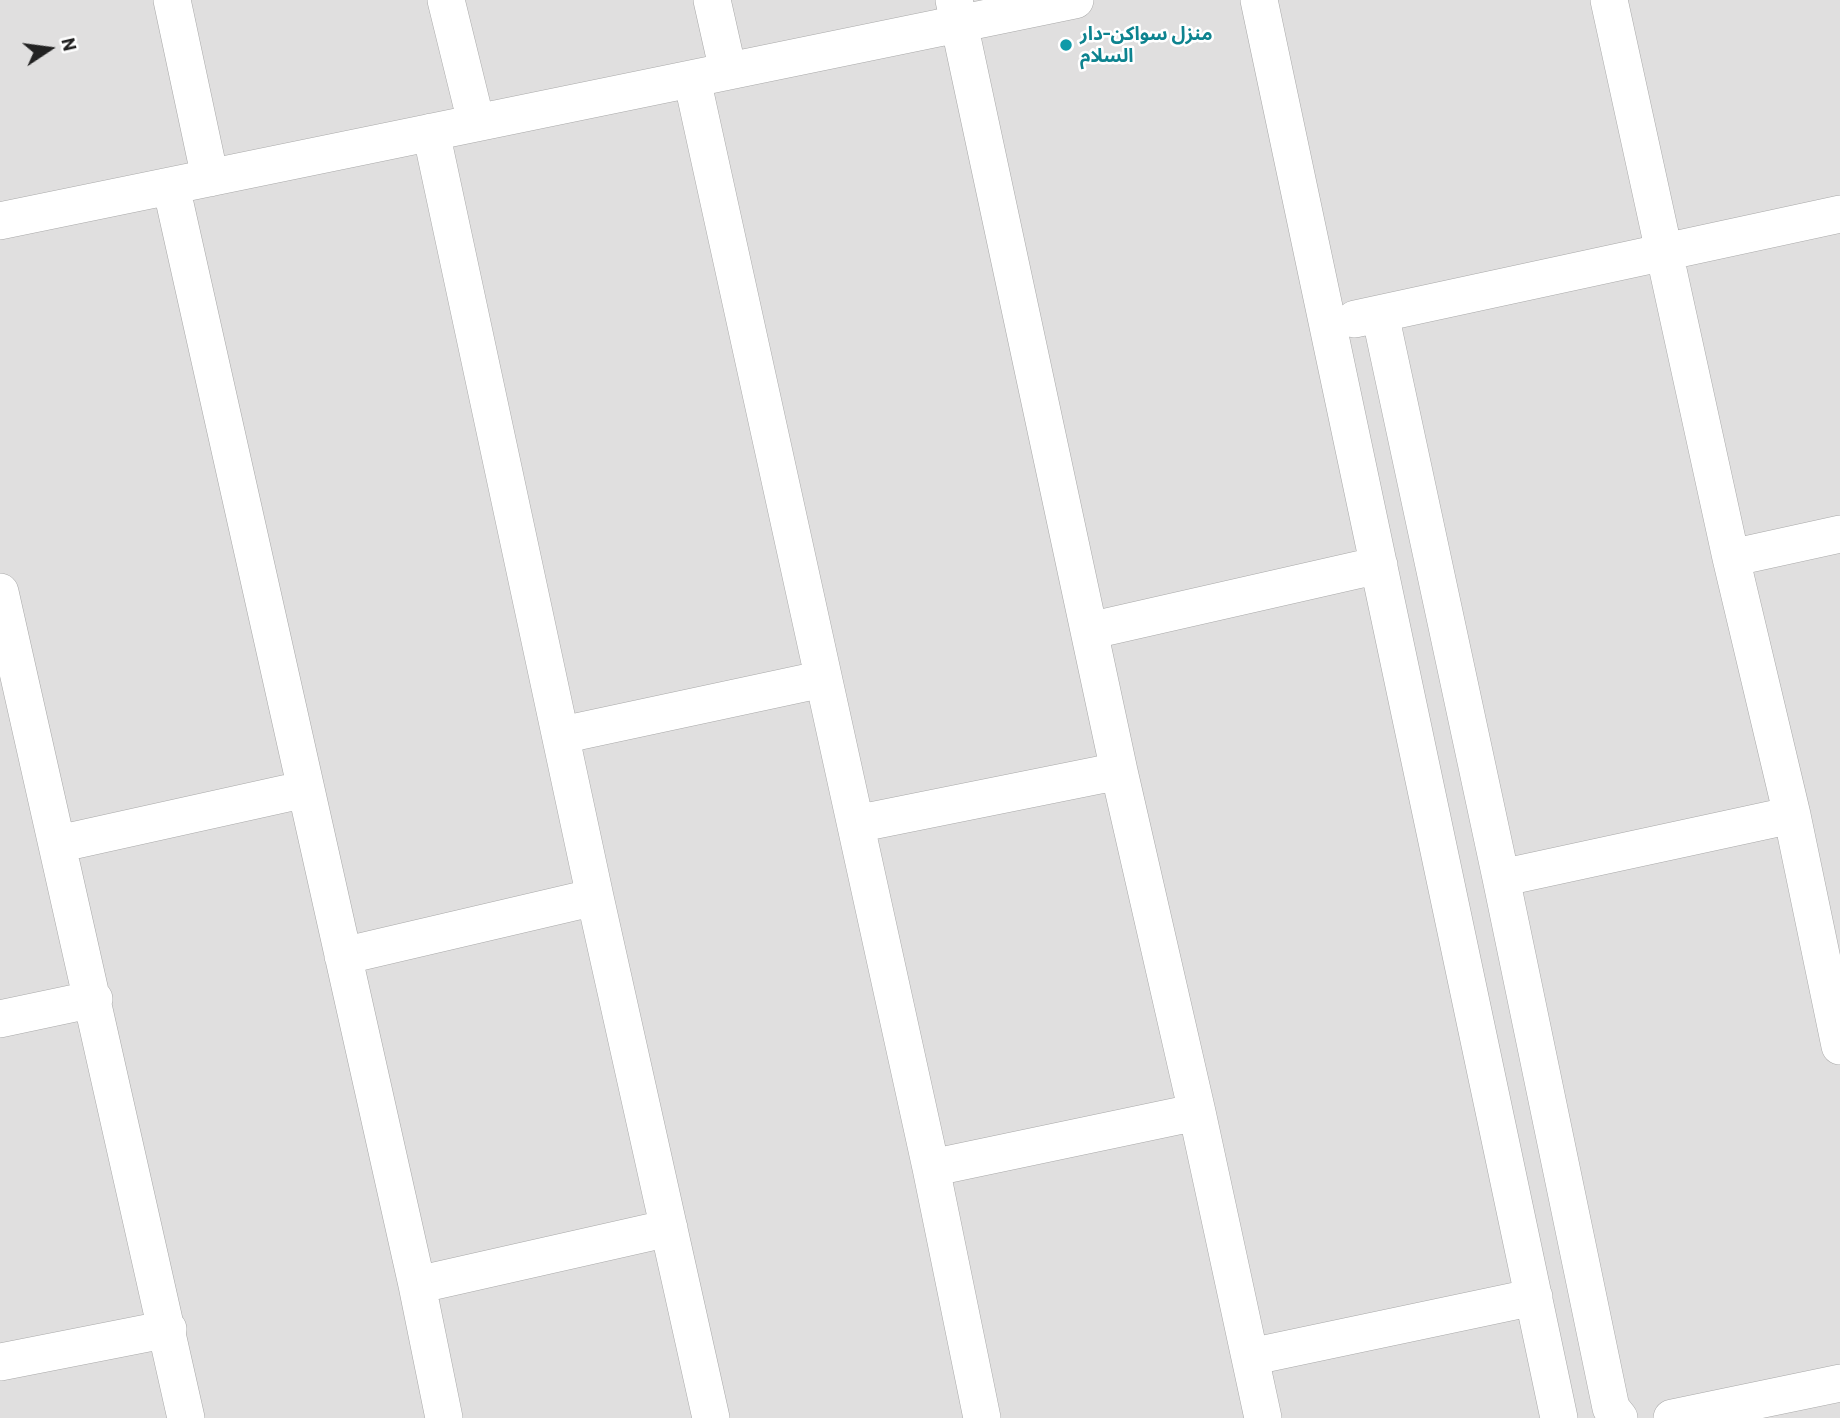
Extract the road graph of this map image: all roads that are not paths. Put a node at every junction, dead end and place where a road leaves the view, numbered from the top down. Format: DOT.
graph roads {
  1 [pos="172,0"];
  2 [pos="446,0"];
  3 [pos="712,0"];
  4 [pos="1075,0"];
  5 [pos="1259,0"];
  6 [pos="1609,0"];
  7 [pos="957,12"];
  8 [pos="728,71"];
  9 [pos="692,79"];
  10 [pos="476,122"];
  11 [pos="431,132"];
  12 [pos="210,178"];
  13 [pos="171,186"];
  14 [pos="1840,214"];
  15 [pos="0,221"];
  16 [pos="1665,253"];
  17 [pos="1380,314"];
  18 [pos="1328,325"];
  19 [pos="1840,534"];
  20 [pos="1731,558"];
  21 [pos="1379,565"];
  22 [pos="0,592"];
  23 [pos="1089,631"];
  24 [pos="824,678"];
  25 [pos="562,735"];
  26 [pos="1119,771"];
  27 [pos="306,789"];
  28 [pos="1792,815"];
  29 [pos="856,824"];
  30 [pos="58,844"];
  31 [pos="1501,878"];
  32 [pos="595,897"];
  33 [pos="343,956"];
  34 [pos="94,999"];
  35 [pos="0,1019"];
  36 [pos="1840,1046"];
  37 [pos="1197,1112"];
  38 [pos="931,1168"];
  39 [pos="669,1228"];
  40 [pos="417,1285"];
  41 [pos="1534,1297"];
  42 [pos="168,1329"];
  43 [pos="1250,1357"];
  44 [pos="0,1362"];
  45 [pos="1840,1383"];
  46 [pos="976,1417"];
  47 [pos="186,1418"];
  48 [pos="444,1418"];
  49 [pos="711,1418"];
  50 [pos="1263,1418"];
  51 [pos="1559,1418"];
  52 [pos="1619,1418"];
  53 [pos="1672,1418"];
  1 -- 12 [label="street"];
  2 -- 10 [label="street"];
  3 -- 8 [label="street"];
  4 -- 7 [label="street"];
  5 -- 18 [label="street"];
  6 -- 16 [label="street"];
  7 -- 8 [label="street"];
  7 -- 23 [label="street"];
  8 -- 9 [label="street"];
  9 -- 10 [label="street"];
  9 -- 24 [label="street"];
  10 -- 11 [label="street"];
  11 -- 12 [label="street"];
  11 -- 25 [label="street"];
  12 -- 13 [label="street"];
  13 -- 15 [label="street"];
  13 -- 27 [label="street"];
  14 -- 16 [label="street"];
  16 -- 17 [label="street"];
  16 -- 20 [label="street"];
  17 -- 18 [label="street"];
  17 -- 31 [label="street"];
  18 -- 21 [label="street"];
  19 -- 20 [label="street"];
  20 -- 28 [label="street"];
  21 -- 23 [label="street"];
  21 -- 41 [label="street"];
  22 -- 30 [label="street"];
  23 -- 26 [label="street"];
  24 -- 25 [label="street"];
  24 -- 29 [label="street"];
  25 -- 32 [label="street"];
  26 -- 29 [label="street"];
  26 -- 37 [label="street"];
  27 -- 30 [label="street"];
  27 -- 33 [label="street"];
  28 -- 31 [label="street"];
  28 -- 36 [label="street"];
  29 -- 38 [label="street"];
  30 -- 34 [label="street"];
  31 -- 52 [label="street"];
  32 -- 33 [label="street"];
  32 -- 39 [label="street"];
  33 -- 40 [label="street"];
  34 -- 35 [label="street"];
  34 -- 42 [label="street"];
  37 -- 38 [label="street"];
  37 -- 43 [label="street"];
  38 -- 46 [label="street"];
  39 -- 40 [label="street"];
  39 -- 49 [label="street"];
  40 -- 48 [label="street"];
  41 -- 43 [label="street"];
  41 -- 51 [label="street"];
  42 -- 44 [label="street"];
  42 -- 47 [label="street"];
  43 -- 50 [label="street"];
  45 -- 53 [label="street"];
}
